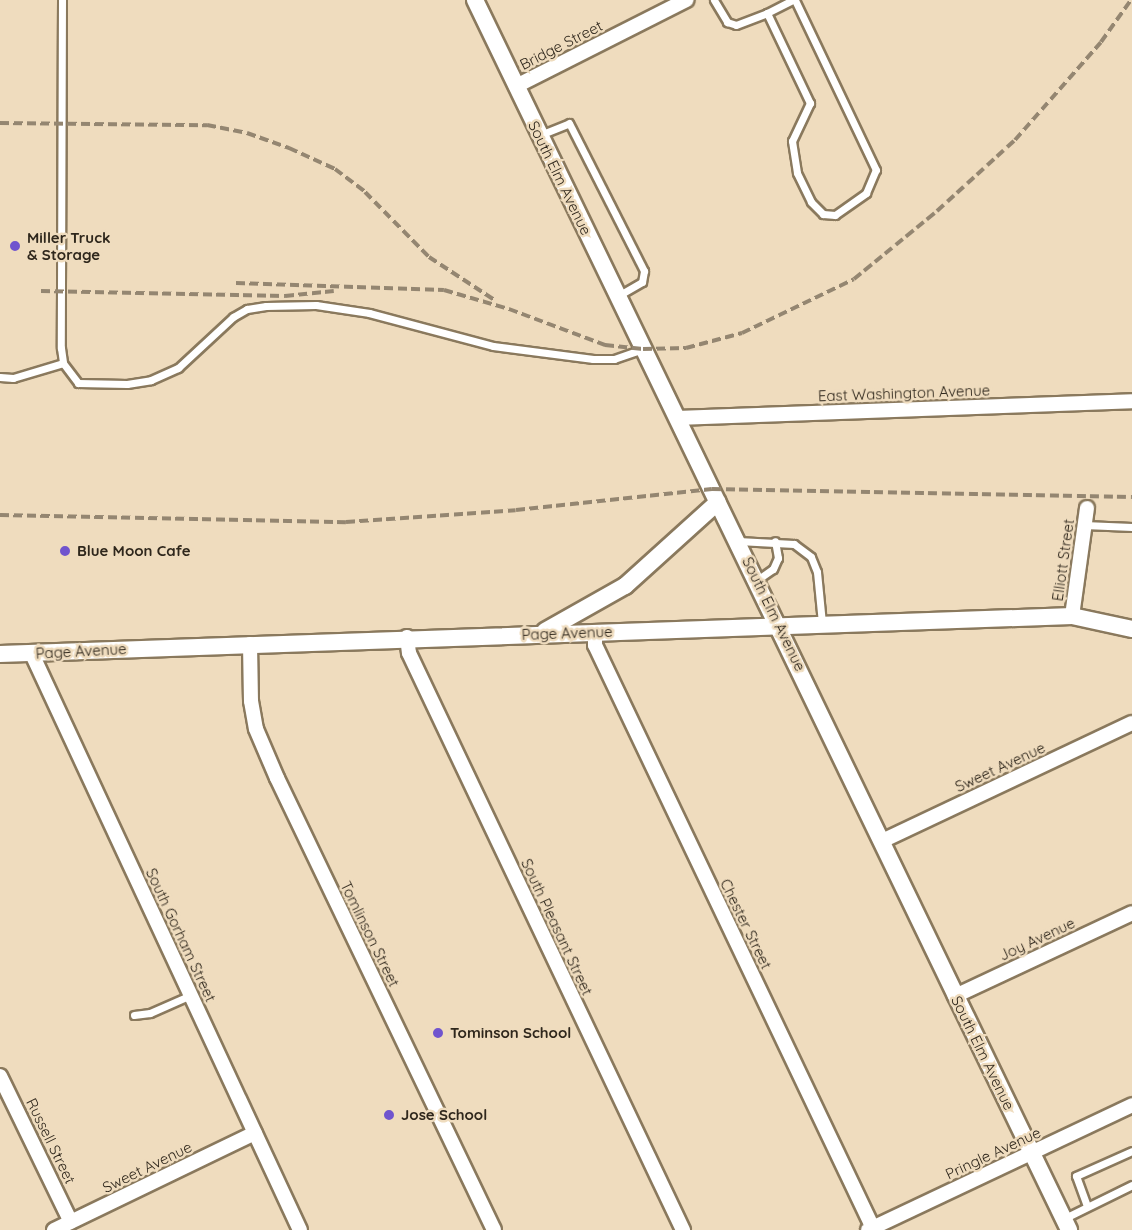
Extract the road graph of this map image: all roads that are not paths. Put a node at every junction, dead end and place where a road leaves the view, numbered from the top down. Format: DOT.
graph roads {
  1 [pos="62,0"];
  2 [pos="475,0"];
  3 [pos="686,0"];
  4 [pos="714,0"];
  5 [pos="794,0"];
  6 [pos="668,4"];
  7 [pos="767,13"];
  8 [pos="516,86"];
  9 [pos="540,135"];
  10 [pos="618,296"];
  11 [pos="643,349"];
  12 [pos="63,363"];
  13 [pos="0,377"];
  14 [pos="1132,401"];
  15 [pos="677,418"];
  16 [pos="718,502"];
  17 [pos="1087,508"];
  18 [pos="1084,525"];
  19 [pos="1132,526"];
  20 [pos="738,541"];
  21 [pos="775,541"];
  22 [pos="757,580"];
  23 [pos="1072,615"];
  24 [pos="822,623"];
  25 [pos="780,626"];
  26 [pos="1132,629"];
  27 [pos="595,633"];
  28 [pos="539,634"];
  29 [pos="407,637"];
  30 [pos="250,644"];
  31 [pos="0,654"];
  32 [pos="32,654"];
  33 [pos="1132,723"];
  34 [pos="882,842"];
  35 [pos="1132,913"];
  36 [pos="191,994"];
  37 [pos="956,996"];
  38 [pos="134,1015"];
  39 [pos="0,1076"];
  40 [pos="1132,1105"];
  41 [pos="255,1133"];
  42 [pos="1132,1151"];
  43 [pos="1032,1153"];
  44 [pos="1132,1185"];
  45 [pos="1087,1206"];
  46 [pos="71,1222"];
  47 [pos="1066,1224"];
  48 [pos="871,1229"];
  49 [pos="54,1230"];
  50 [pos="300,1230"];
  51 [pos="494,1230"];
  52 [pos="683,1230"];
  1 -- 12 [label="lane"];
  2 -- 8 [label="street, South Elm Avenue"];
  3 -- 6 [label="street, Bridge Street"];
  4 -- 7 [label="lane"];
  5 -- 7 [label="lane"];
  5 -- 7 [label="lane"];
  6 -- 8 [label="street, Bridge Street"];
  8 -- 9 [label="street, South Elm Avenue"];
  9 -- 10 [label="street, South Elm Avenue"];
  9 -- 10 [label="lane"];
  10 -- 11 [label="street, South Elm Avenue"];
  11 -- 12 [label="lane"];
  11 -- 15 [label="street, South Elm Avenue"];
  12 -- 13 [label="lane"];
  14 -- 15 [label="street, East Washington Avenue"];
  15 -- 16 [label="street, South Elm Avenue"];
  16 -- 20 [label="street, South Elm Avenue"];
  16 -- 28 [label="street"];
  17 -- 18 [label="street, Elliott Street"];
  18 -- 19 [label="lane"];
  18 -- 23 [label="street, Elliott Street"];
  20 -- 21 [label="lane"];
  20 -- 22 [label="street, South Elm Avenue"];
  21 -- 22 [label="lane"];
  21 -- 24 [label="lane"];
  22 -- 25 [label="street, South Elm Avenue"];
  23 -- 24 [label="street, Page Avenue"];
  23 -- 26 [label="street, Page Avenue"];
  24 -- 25 [label="street, Page Avenue"];
  25 -- 27 [label="street, Page Avenue"];
  25 -- 34 [label="street, South Elm Avenue"];
  27 -- 28 [label="street, Page Avenue"];
  27 -- 48 [label="street, Chester Street"];
  28 -- 29 [label="street, Page Avenue"];
  29 -- 30 [label="street, Page Avenue"];
  29 -- 52 [label="street, South Pleasant Street"];
  30 -- 32 [label="street, Page Avenue"];
  30 -- 51 [label="street, Tomlinson Street"];
  31 -- 32 [label="street, Page Avenue"];
  32 -- 36 [label="street, South Gorham Street"];
  33 -- 34 [label="street, Sweet Avenue"];
  34 -- 37 [label="street, South Elm Avenue"];
  35 -- 37 [label="street, Joy Avenue"];
  36 -- 38 [label="lane"];
  36 -- 41 [label="street, South Gorham Street"];
  37 -- 43 [label="street, South Elm Avenue"];
  39 -- 46 [label="street, Russell Street"];
  40 -- 43 [label="street, Pringle Avenue"];
  41 -- 46 [label="street, Sweet Avenue"];
  41 -- 50 [label="street, South Gorham Street"];
  42 -- 45 [label="lane"];
  43 -- 47 [label="street, South Elm Avenue"];
  43 -- 48 [label="street, Pringle Avenue"];
  44 -- 45 [label="lane"];
  45 -- 47 [label="lane"];
  46 -- 49 [label="street, Sweet Avenue"];
}
